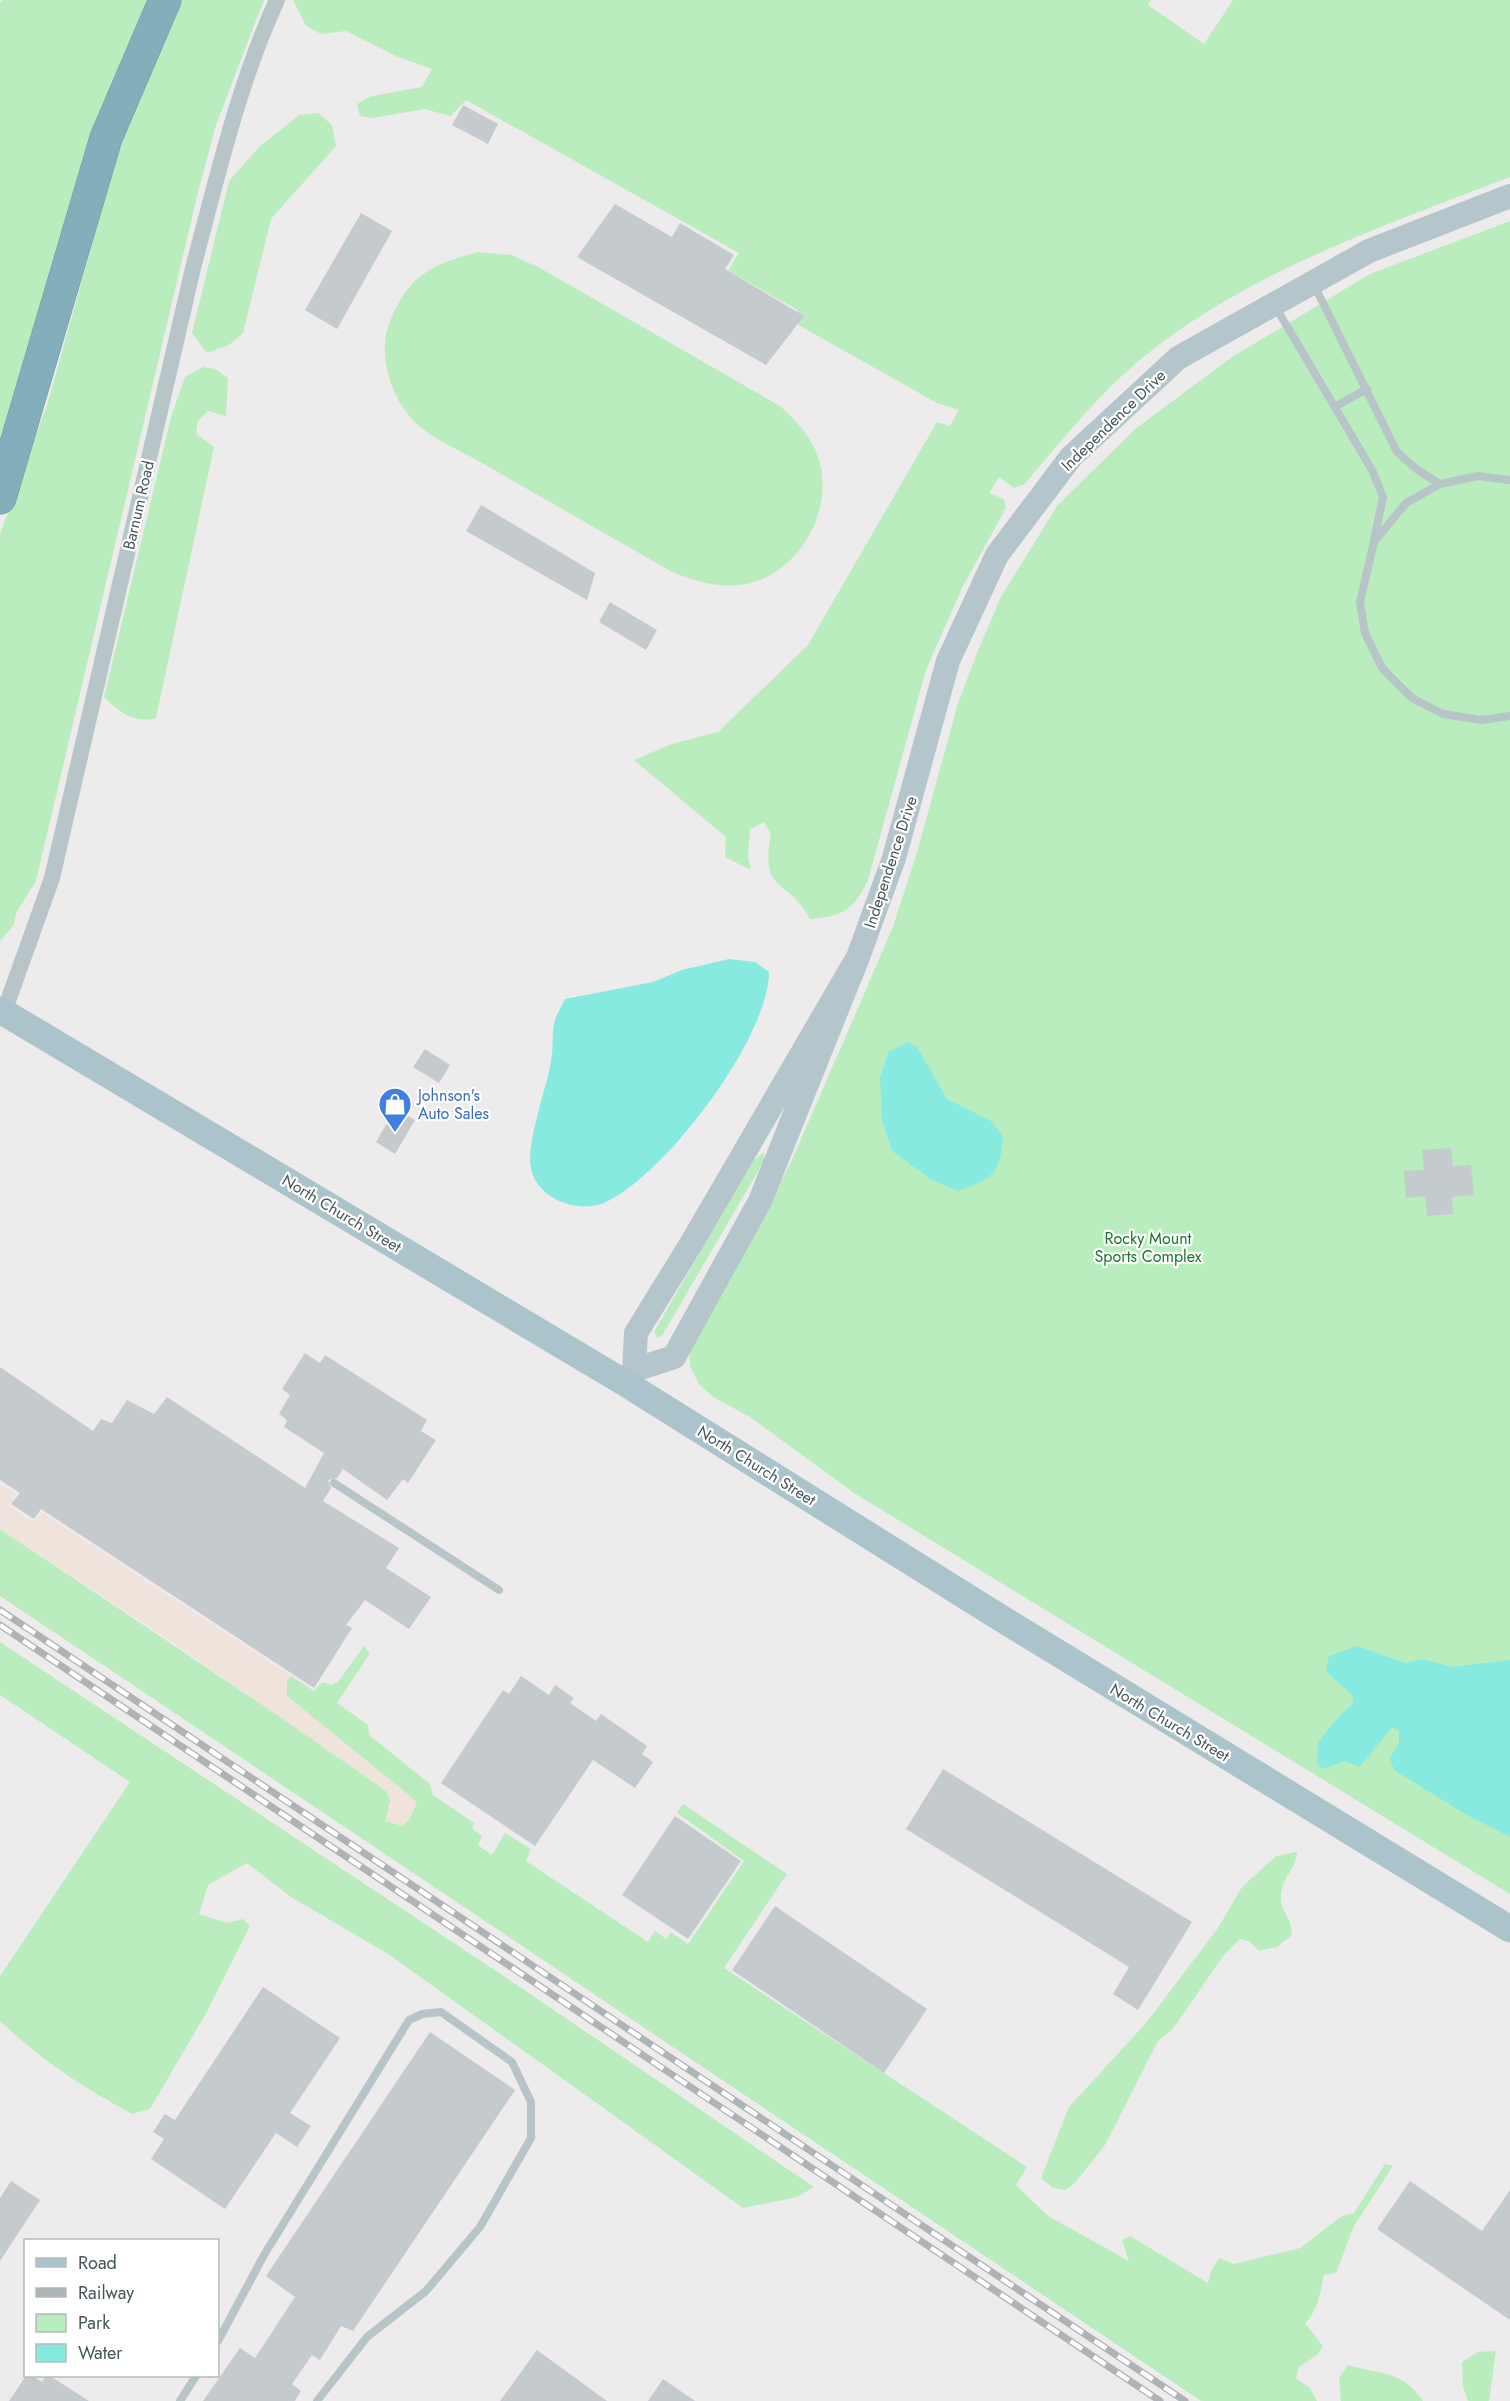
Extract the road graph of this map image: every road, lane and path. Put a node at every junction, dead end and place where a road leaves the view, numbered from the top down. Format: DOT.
graph roads {
  1 [pos="165,0"];
  2 [pos="277,0"];
  3 [pos="1510,195"];
  4 [pos="1313,281"];
  5 [pos="1273,303"];
  6 [pos="1367,389"];
  7 [pos="1336,406"];
  8 [pos="1510,480"];
  9 [pos="1440,484"];
  10 [pos="0,498"];
  11 [pos="1374,542"];
  12 [pos="1510,716"];
  13 [pos="858,957"];
  14 [pos="2,1011"];
  15 [pos="630,1376"];
  16 [pos="334,1483"];
  17 [pos="499,1590"];
  18 [pos="1510,1929"];
  19 [pos="219,2339"];
  20 [pos="195,2377"];
  21 [pos="180,2401"];
  22 [pos="317,2401"];
  1 -- 10 [label="highway"];
  2 -- 14 [label="street, Barnum Road"];
  3 -- 4 [label="street, Independence Drive"];
  4 -- 5 [label="street, Independence Drive"];
  4 -- 6 [label="lane"];
  5 -- 7 [label="lane"];
  5 -- 13 [label="street, Independence Drive"];
  6 -- 7 [label="lane"];
  6 -- 9 [label="lane"];
  7 -- 11 [label="lane"];
  8 -- 9 [label="lane"];
  9 -- 11 [label="lane"];
  11 -- 12 [label="lane"];
  13 -- 15 [label="street"];
  13 -- 15 [label="street"];
  14 -- 15 [label="main road, North Church Street"];
  15 -- 18 [label="main road, North Church Street"];
  16 -- 17 [label="lane"];
  19 -- 22 [label="lane"];
  20 -- 21 [label="lane"];
}
